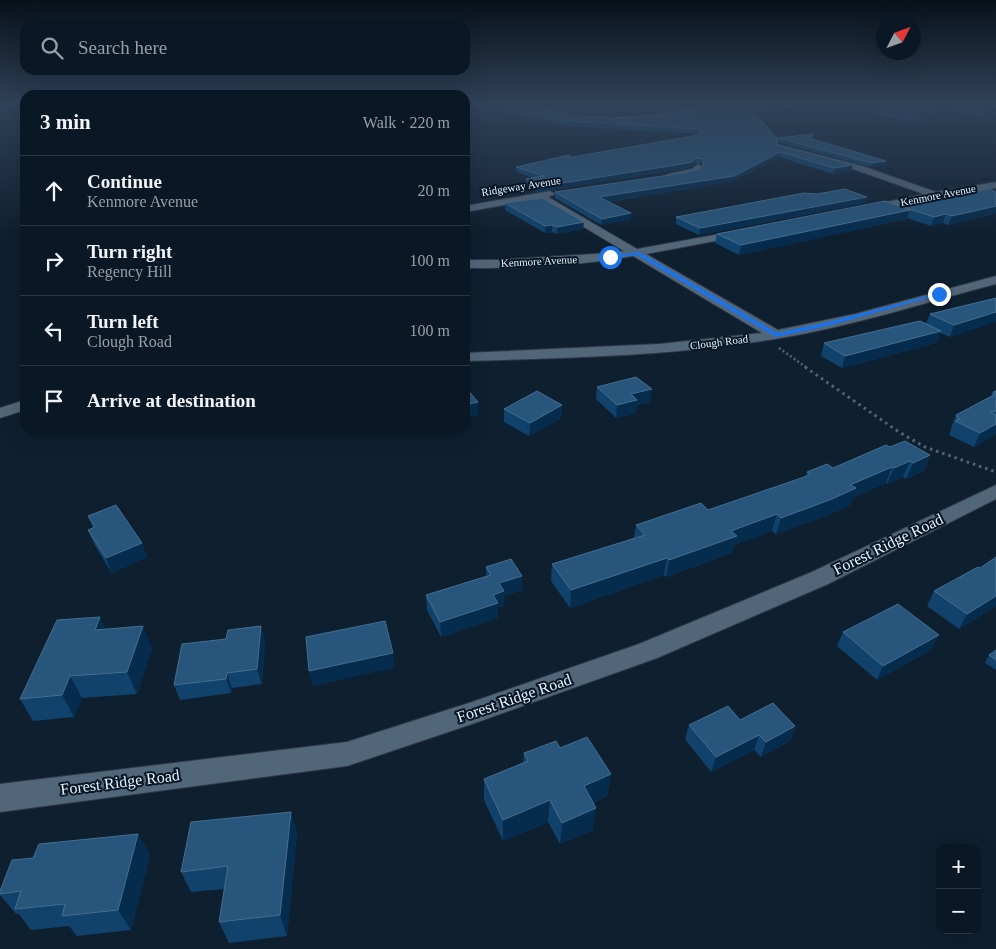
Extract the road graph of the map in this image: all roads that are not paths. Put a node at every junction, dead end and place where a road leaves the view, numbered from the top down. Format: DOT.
graph roads {
  1 [pos="787,148"];
  2 [pos="698,167"];
  3 [pos="663,177"];
  4 [pos="993,187"];
  5 [pos="558,193"];
  6 [pos="934,195"];
  7 [pos="539,196"];
  8 [pos="470,208"];
  9 [pos="857,211"];
  10 [pos="753,231"];
  11 [pos="638,253"];
  12 [pos="470,264"];
  13 [pos="996,280"];
  14 [pos="769,336"];
  15 [pos="470,357"];
  16 [pos="20,407"];
  17 [pos="0,413"];
  18 [pos="996,491"];
  19 [pos="0,798"];
  1 -- 6 [label="street"];
  2 -- 3 [label="street"];
  4 -- 6 [label="street, Kenmore Avenue"];
  5 -- 7 [label="street, Ridgeway Avenue"];
  6 -- 9 [label="street, Kenmore Avenue"];
  7 -- 8 [label="street, Ridgeway Avenue"];
  7 -- 11 [label="street"];
  10 -- 11 [label="street, Kenmore Avenue"];
  11 -- 12 [label="street, Kenmore Avenue"];
  11 -- 14 [label="street"];
  13 -- 14 [label="street, Clough Road"];
  14 -- 15 [label="street, Clough Road"];
  16 -- 17 [label="street"];
  18 -- 19 [label="street, Forest Ridge Road"];
}
